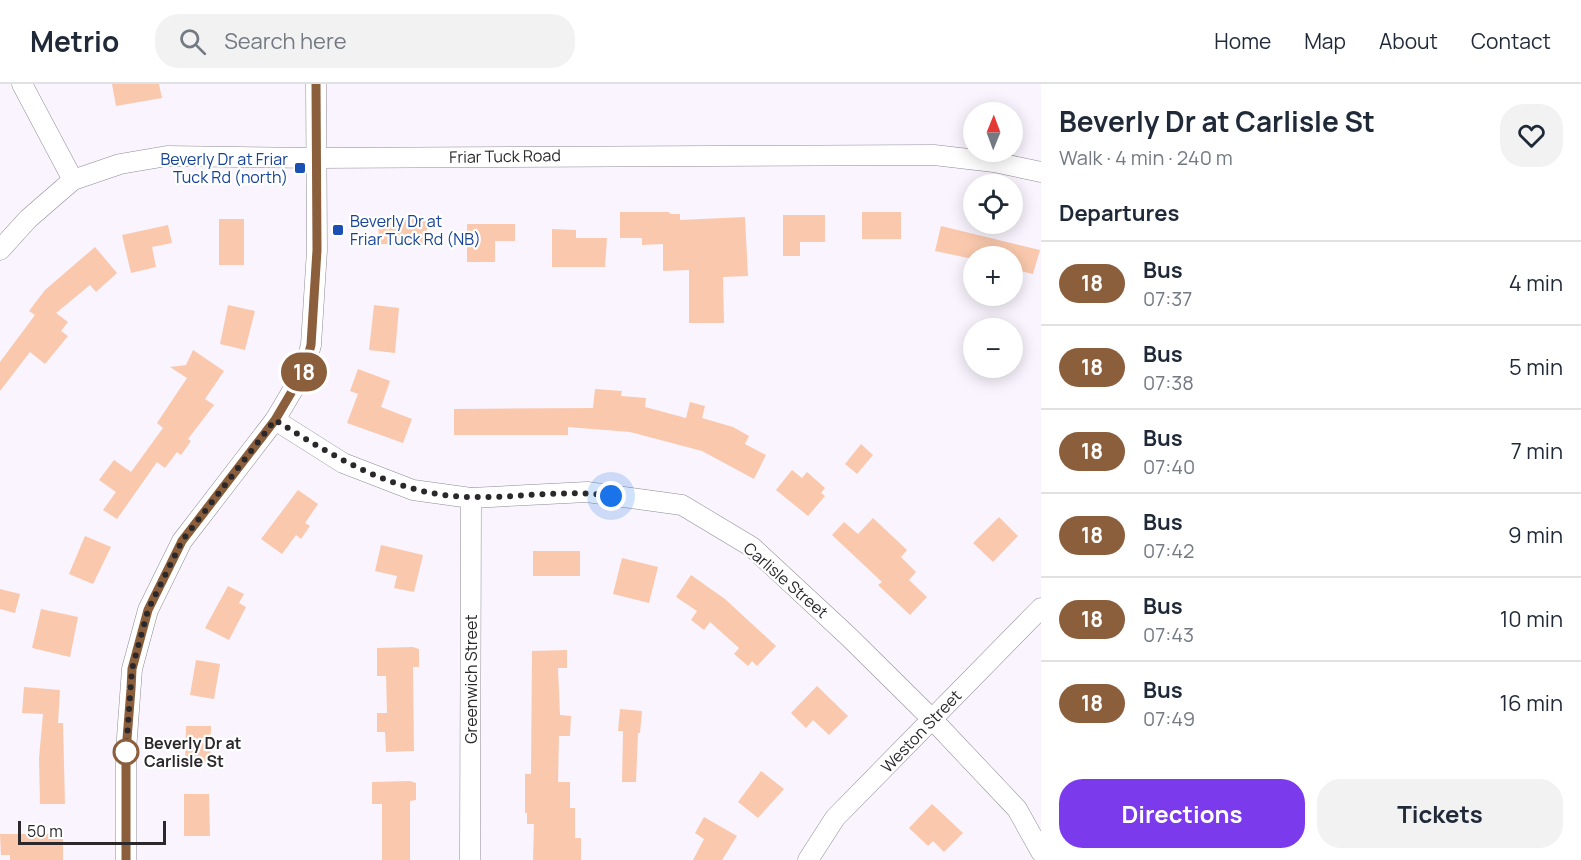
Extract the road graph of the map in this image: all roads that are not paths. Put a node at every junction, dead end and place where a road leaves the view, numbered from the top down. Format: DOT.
graph roads {
  1 [pos="21,84"];
  2 [pos="316,84"];
  3 [pos="315,158"];
  4 [pos="1041,172"];
  5 [pos="73,180"];
  6 [pos="0,250"];
  7 [pos="275,420"];
  8 [pos="471,498"];
  9 [pos="1041,608"];
  10 [pos="932,719"];
  11 [pos="1041,852"];
  12 [pos="126,860"];
  13 [pos="470,860"];
  14 [pos="808,860"];
  1 -- 5 [label="street"];
  2 -- 3 [label="street"];
  3 -- 4 [label="street, Friar Tuck Road"];
  3 -- 5 [label="street, Friar Tuck Road"];
  3 -- 7 [label="street"];
  5 -- 6 [label="street, Friar Tuck Road"];
  7 -- 8 [label="street, Carlisle Street"];
  7 -- 12 [label="street"];
  8 -- 10 [label="street, Carlisle Street"];
  8 -- 13 [label="street, Greenwich Street"];
  9 -- 10 [label="street, Weston Street"];
  10 -- 11 [label="street, Carlisle Street"];
  10 -- 14 [label="street, Weston Street"];
}
